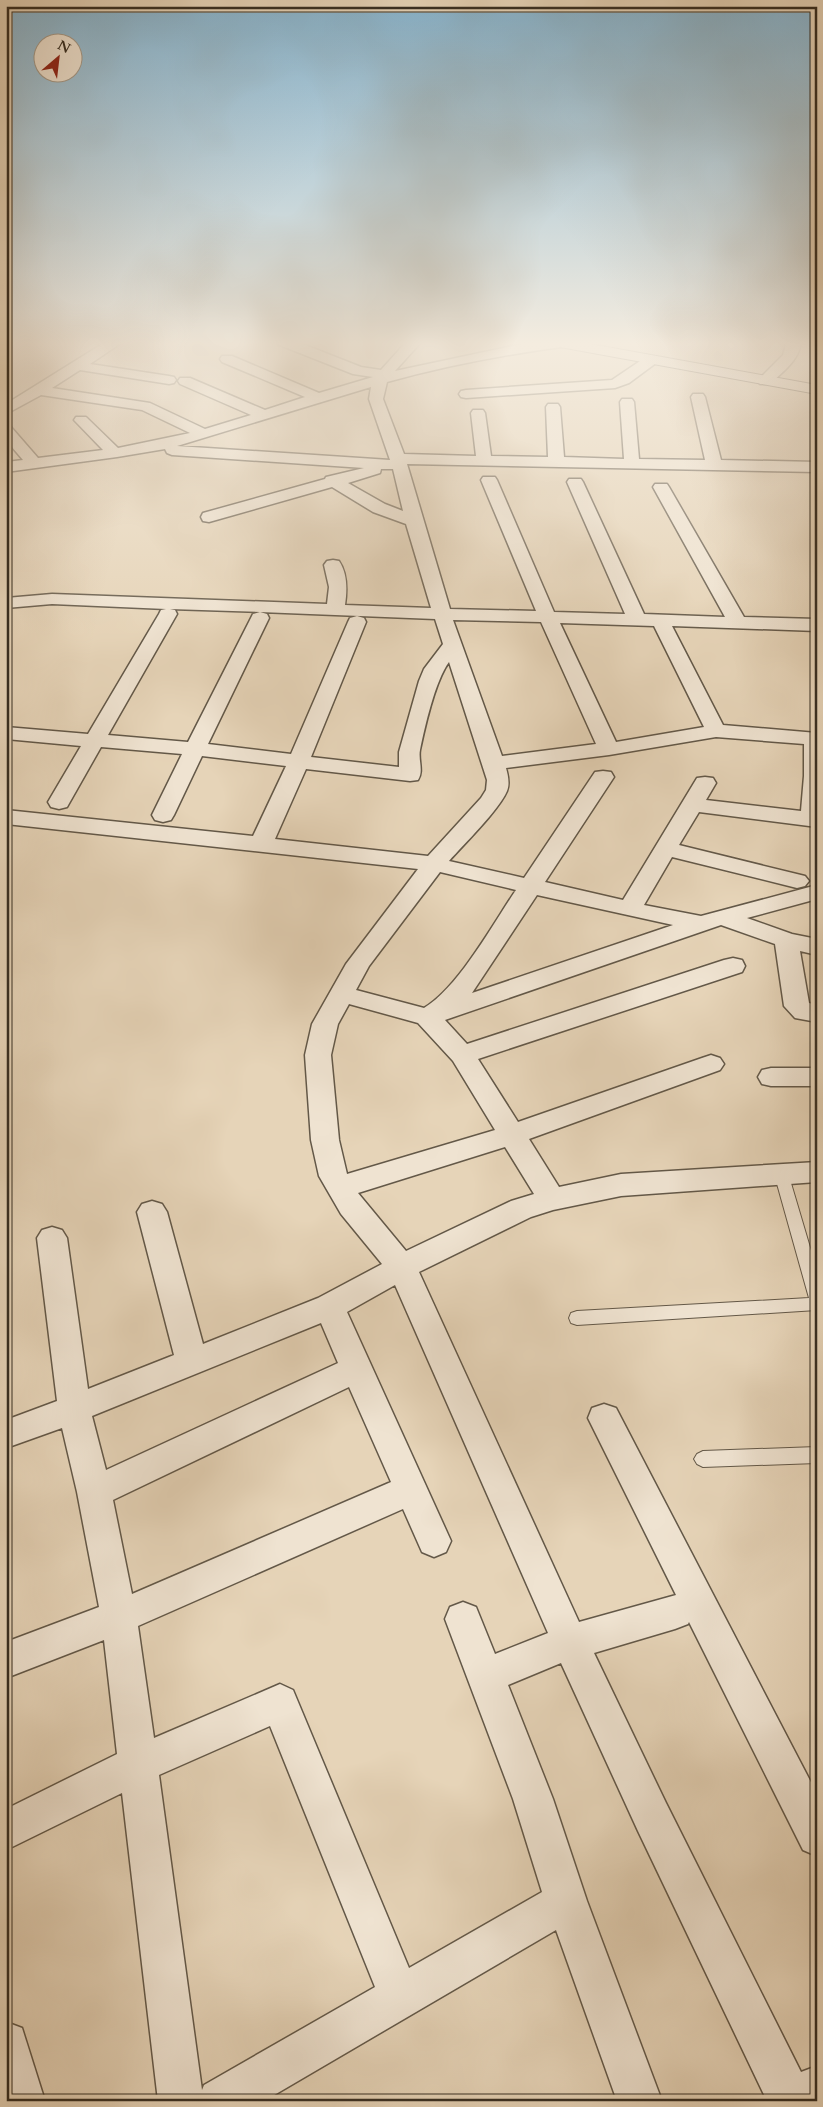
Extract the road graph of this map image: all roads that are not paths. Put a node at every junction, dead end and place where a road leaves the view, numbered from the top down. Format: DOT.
graph roads {
  1 [pos="14,439"];
  2 [pos="101,439"];
  3 [pos="181,439"];
  4 [pos="389,439"];
  5 [pos="481,439"];
  6 [pos="555,439"];
  7 [pos="630,439"];
  8 [pos="708,439"];
  9 [pos="144,448"];
  10 [pos="114,452"];
  11 [pos="484,461"];
  12 [pos="556,461"];
  13 [pos="33,462"];
  14 [pos="396,462"];
  15 [pos="632,463"];
  16 [pos="714,464"];
  17 [pos="817,466"];
  18 [pos="6,467"];
  19 [pos="332,480"];
  20 [pos="489,480"];
  21 [pos="575,482"];
  22 [pos="661,487"];
  23 [pos="210,517"];
  24 [pos="414,521"];
  25 [pos="333,565"];
  26 [pos="6,603"];
  27 [pos="336,609"];
  28 [pos="168,614"];
  29 [pos="442,614"];
  30 [pos="547,616"];
  31 [pos="260,618"];
  32 [pos="637,619"];
  33 [pos="660,620"];
  34 [pos="357,622"];
  35 [pos="737,622"];
  36 [pos="817,625"];
  37 [pos="452,645"];
  38 [pos="716,730"];
  39 [pos="6,733"];
  40 [pos="93,740"];
  41 [pos="196,749"];
  42 [pos="609,749"];
  43 [pos="299,761"];
  44 [pos="493,763"];
  45 [pos="604,777"];
  46 [pos="705,783"];
  47 [pos="59,802"];
  48 [pos="692,805"];
  49 [pos="162,815"];
  50 [pos="6,817"];
  51 [pos="814,820"];
  52 [pos="261,844"];
  53 [pos="666,849"];
  54 [pos="434,864"];
  55 [pos="530,885"];
  56 [pos="807,887"];
  57 [pos="630,909"];
  58 [pos="712,920"];
  59 [pos="786,940"];
  60 [pos="817,947"];
  61 [pos="733,966"];
  62 [pos="340,994"];
  63 [pos="817,1014"];
  64 [pos="427,1017"];
  65 [pos="462,1055"];
  66 [pos="711,1064"];
  67 [pos="771,1077"];
  68 [pos="817,1077"];
  69 [pos="512,1134"];
  70 [pos="817,1172"];
  71 [pos="781,1174"];
  72 [pos="340,1187"];
  73 [pos="552,1199"];
  74 [pos="152,1212"];
  75 [pos="52,1238"];
  76 [pos="402,1267"];
  77 [pos="817,1299"];
  78 [pos="817,1304"];
  79 [pos="329,1308"];
  80 [pos="576,1318"];
  81 [pos="192,1362"];
  82 [pos="357,1369"];
  83 [pos="74,1409"];
  84 [pos="604,1418"];
  85 [pos="6,1434"];
  86 [pos="817,1455"];
  87 [pos="703,1459"];
  88 [pos="412,1489"];
  89 [pos="94,1492"];
  90 [pos="434,1541"];
  91 [pos="675,1612"];
  92 [pos="119,1617"];
  93 [pos="464,1619"];
  94 [pos="570,1642"];
  95 [pos="6,1660"];
  96 [pos="486,1676"];
  97 [pos="137,1765"];
  98 [pos="6,1830"];
  99 [pos="817,1836"];
  100 [pos="566,1901"];
  101 [pos="400,1997"];
  102 [pos="6,2044"];
  103 [pos="817,2088"];
  104 [pos="23,2101"];
  105 [pos="181,2101"];
  106 [pos="220,2101"];
  107 [pos="640,2101"];
  108 [pos="792,2101"];
  1 -- 13 [label="street"];
  2 -- 10 [label="street"];
  3 -- 9 [label="street"];
  4 -- 14 [label="street"];
  5 -- 11 [label="street"];
  6 -- 12 [label="street"];
  7 -- 15 [label="street"];
  8 -- 16 [label="street"];
  9 -- 10 [label="street"];
  9 -- 14 [label="street"];
  10 -- 13 [label="street"];
  11 -- 12 [label="street"];
  11 -- 14 [label="street"];
  12 -- 15 [label="street"];
  13 -- 18 [label="street"];
  14 -- 19 [label="street"];
  14 -- 24 [label="street"];
  15 -- 16 [label="street"];
  16 -- 17 [label="street"];
  19 -- 23 [label="street"];
  19 -- 24 [label="street"];
  20 -- 30 [label="street"];
  21 -- 32 [label="street"];
  22 -- 35 [label="street"];
  24 -- 29 [label="street"];
  25 -- 27 [label="street"];
  26 -- 27 [label="street"];
  27 -- 29 [label="street"];
  28 -- 40 [label="street"];
  29 -- 30 [label="street"];
  29 -- 37 [label="street"];
  30 -- 32 [label="street"];
  30 -- 42 [label="street"];
  31 -- 41 [label="street"];
  32 -- 33 [label="street"];
  33 -- 35 [label="street"];
  33 -- 38 [label="street"];
  34 -- 43 [label="street"];
  35 -- 36 [label="street"];
  37 -- 43 [label="street"];
  37 -- 44 [label="street"];
  38 -- 42 [label="street"];
  38 -- 51 [label="street"];
  39 -- 40 [label="street"];
  40 -- 41 [label="street"];
  40 -- 47 [label="street"];
  41 -- 43 [label="street"];
  41 -- 49 [label="street"];
  42 -- 44 [label="street"];
  43 -- 52 [label="street"];
  44 -- 54 [label="street"];
  45 -- 55 [label="street"];
  46 -- 48 [label="street"];
  48 -- 51 [label="street"];
  48 -- 53 [label="street"];
  50 -- 52 [label="street"];
  52 -- 54 [label="street"];
  53 -- 56 [label="street"];
  53 -- 57 [label="street"];
  54 -- 55 [label="street"];
  54 -- 62 [label="street"];
  55 -- 57 [label="street"];
  55 -- 64 [label="street"];
  56 -- 58 [label="street"];
  57 -- 58 [label="street"];
  58 -- 59 [label="street"];
  58 -- 64 [label="street"];
  59 -- 60 [label="street"];
  59 -- 63 [label="street"];
  61 -- 65 [label="street"];
  62 -- 64 [label="street"];
  62 -- 72 [label="street"];
  64 -- 65 [label="street"];
  65 -- 69 [label="street"];
  66 -- 69 [label="street"];
  67 -- 68 [label="street"];
  69 -- 72 [label="street"];
  69 -- 73 [label="street"];
  70 -- 71 [label="street"];
  71 -- 73 [label="street"];
  71 -- 77 [label="lane"];
  72 -- 76 [label="street"];
  73 -- 76 [label="street"];
  74 -- 81 [label="street"];
  75 -- 83 [label="street"];
  76 -- 79 [label="street"];
  76 -- 94 [label="street"];
  78 -- 80 [label="lane"];
  79 -- 81 [label="street"];
  79 -- 82 [label="street"];
  81 -- 83 [label="street"];
  82 -- 88 [label="street"];
  82 -- 89 [label="street"];
  83 -- 85 [label="street"];
  83 -- 89 [label="street"];
  84 -- 99 [label="street"];
  86 -- 87 [label="lane"];
  88 -- 90 [label="street"];
  88 -- 92 [label="street"];
  89 -- 92 [label="street"];
  91 -- 94 [label="street"];
  92 -- 95 [label="street"];
  92 -- 97 [label="street"];
  93 -- 96 [label="street"];
  94 -- 96 [label="street"];
  94 -- 108 [label="street"];
  96 -- 100 [label="street"];
  97 -- 98 [label="street"];
  97 -- 101 [label="street"];
  97 -- 105 [label="street"];
  100 -- 101 [label="street"];
  100 -- 107 [label="street"];
  101 -- 106 [label="street"];
  102 -- 104 [label="street"];
  103 -- 108 [label="street"];
}
